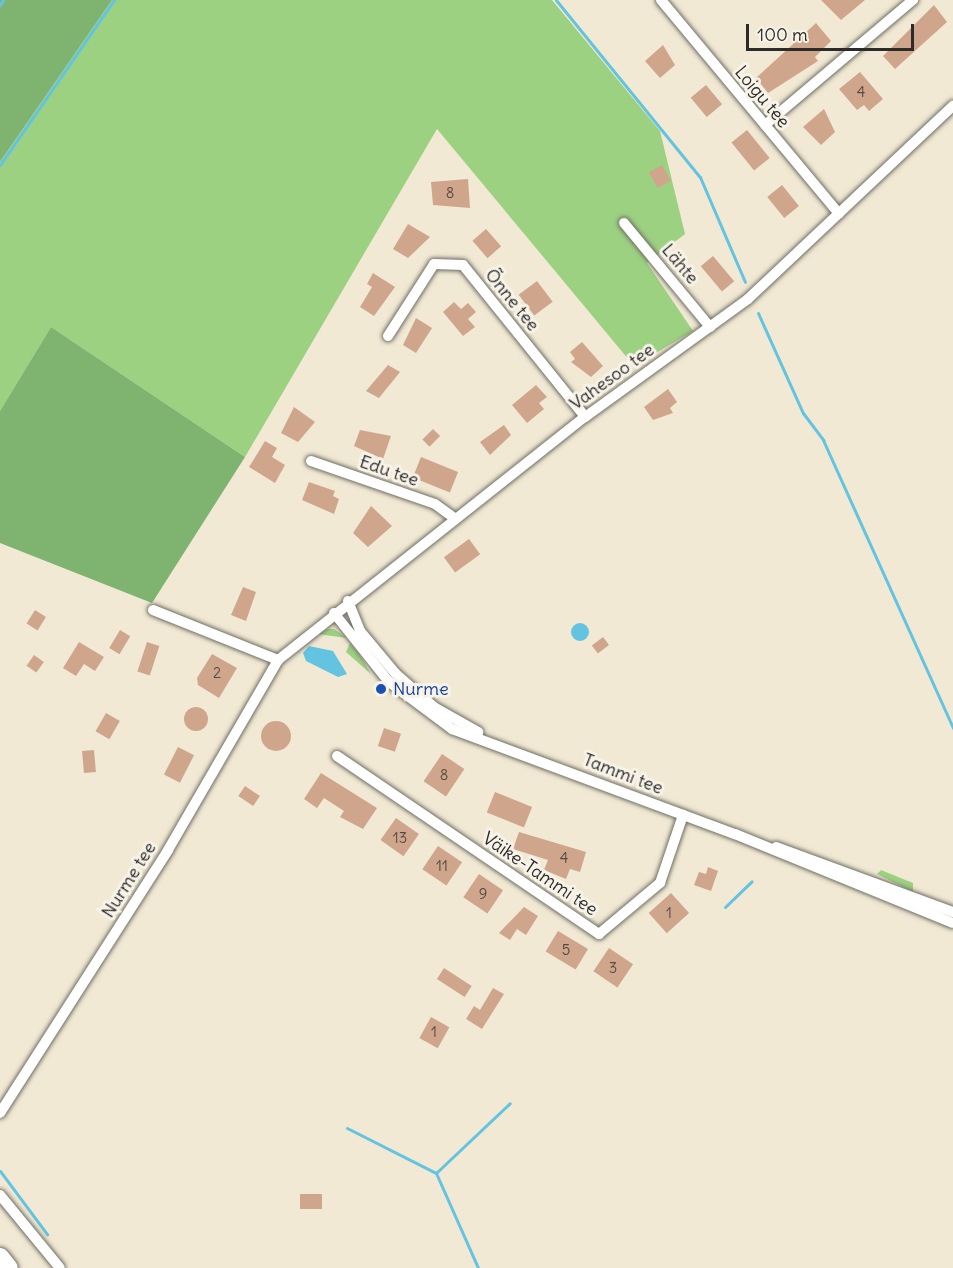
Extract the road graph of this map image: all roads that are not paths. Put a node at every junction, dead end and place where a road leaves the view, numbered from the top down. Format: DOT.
graph roads {
  1 [pos="676,0"];
  2 [pos="913,0"];
  3 [pos="664,4"];
  4 [pos="953,106"];
  5 [pos="765,125"];
  6 [pos="839,214"];
  7 [pos="624,223"];
  8 [pos="710,327"];
  9 [pos="388,336"];
  10 [pos="585,417"];
  11 [pos="311,461"];
  12 [pos="454,518"];
  13 [pos="348,601"];
  14 [pos="153,610"];
  15 [pos="334,613"];
  16 [pos="278,660"];
  17 [pos="499,744"];
  18 [pos="337,756"];
  19 [pos="683,814"];
  20 [pos="735,834"];
  21 [pos="953,912"];
  22 [pos="953,923"];
  23 [pos="0,1113"];
  24 [pos="0,1195"];
  25 [pos="0,1257"];
  26 [pos="9,1268"];
  27 [pos="60,1268"];
  1 -- 3 [label="street"];
  2 -- 5 [label="street"];
  3 -- 5 [label="street, Loigu tee"];
  4 -- 6 [label="street, Vahesoo tee"];
  5 -- 6 [label="street, Loigu tee"];
  6 -- 8 [label="street, Vahesoo tee"];
  7 -- 8 [label="street, Lähte"];
  8 -- 10 [label="street, Vahesoo tee"];
  9 -- 10 [label="street, Õnne tee"];
  10 -- 12 [label="street, Vahesoo tee"];
  11 -- 12 [label="street, Edu tee"];
  12 -- 13 [label="street, Vahesoo tee"];
  13 -- 15 [label="street, Vahesoo tee"];
  13 -- 17 [label="street, Tammi tee"];
  14 -- 16 [label="street"];
  15 -- 16 [label="street, Vahesoo tee"];
  15 -- 17 [label="street, Tammi tee"];
  16 -- 23 [label="street, Nurme tee"];
  17 -- 19 [label="street, Tammi tee"];
  18 -- 19 [label="street, Väike-Tammi tee"];
  19 -- 20 [label="street, Tammi tee"];
  20 -- 21 [label="street, Tammi tee"];
  20 -- 22 [label="street, Tammi tee"];
  24 -- 27 [label="street"];
  25 -- 26 [label="highway"];
}
